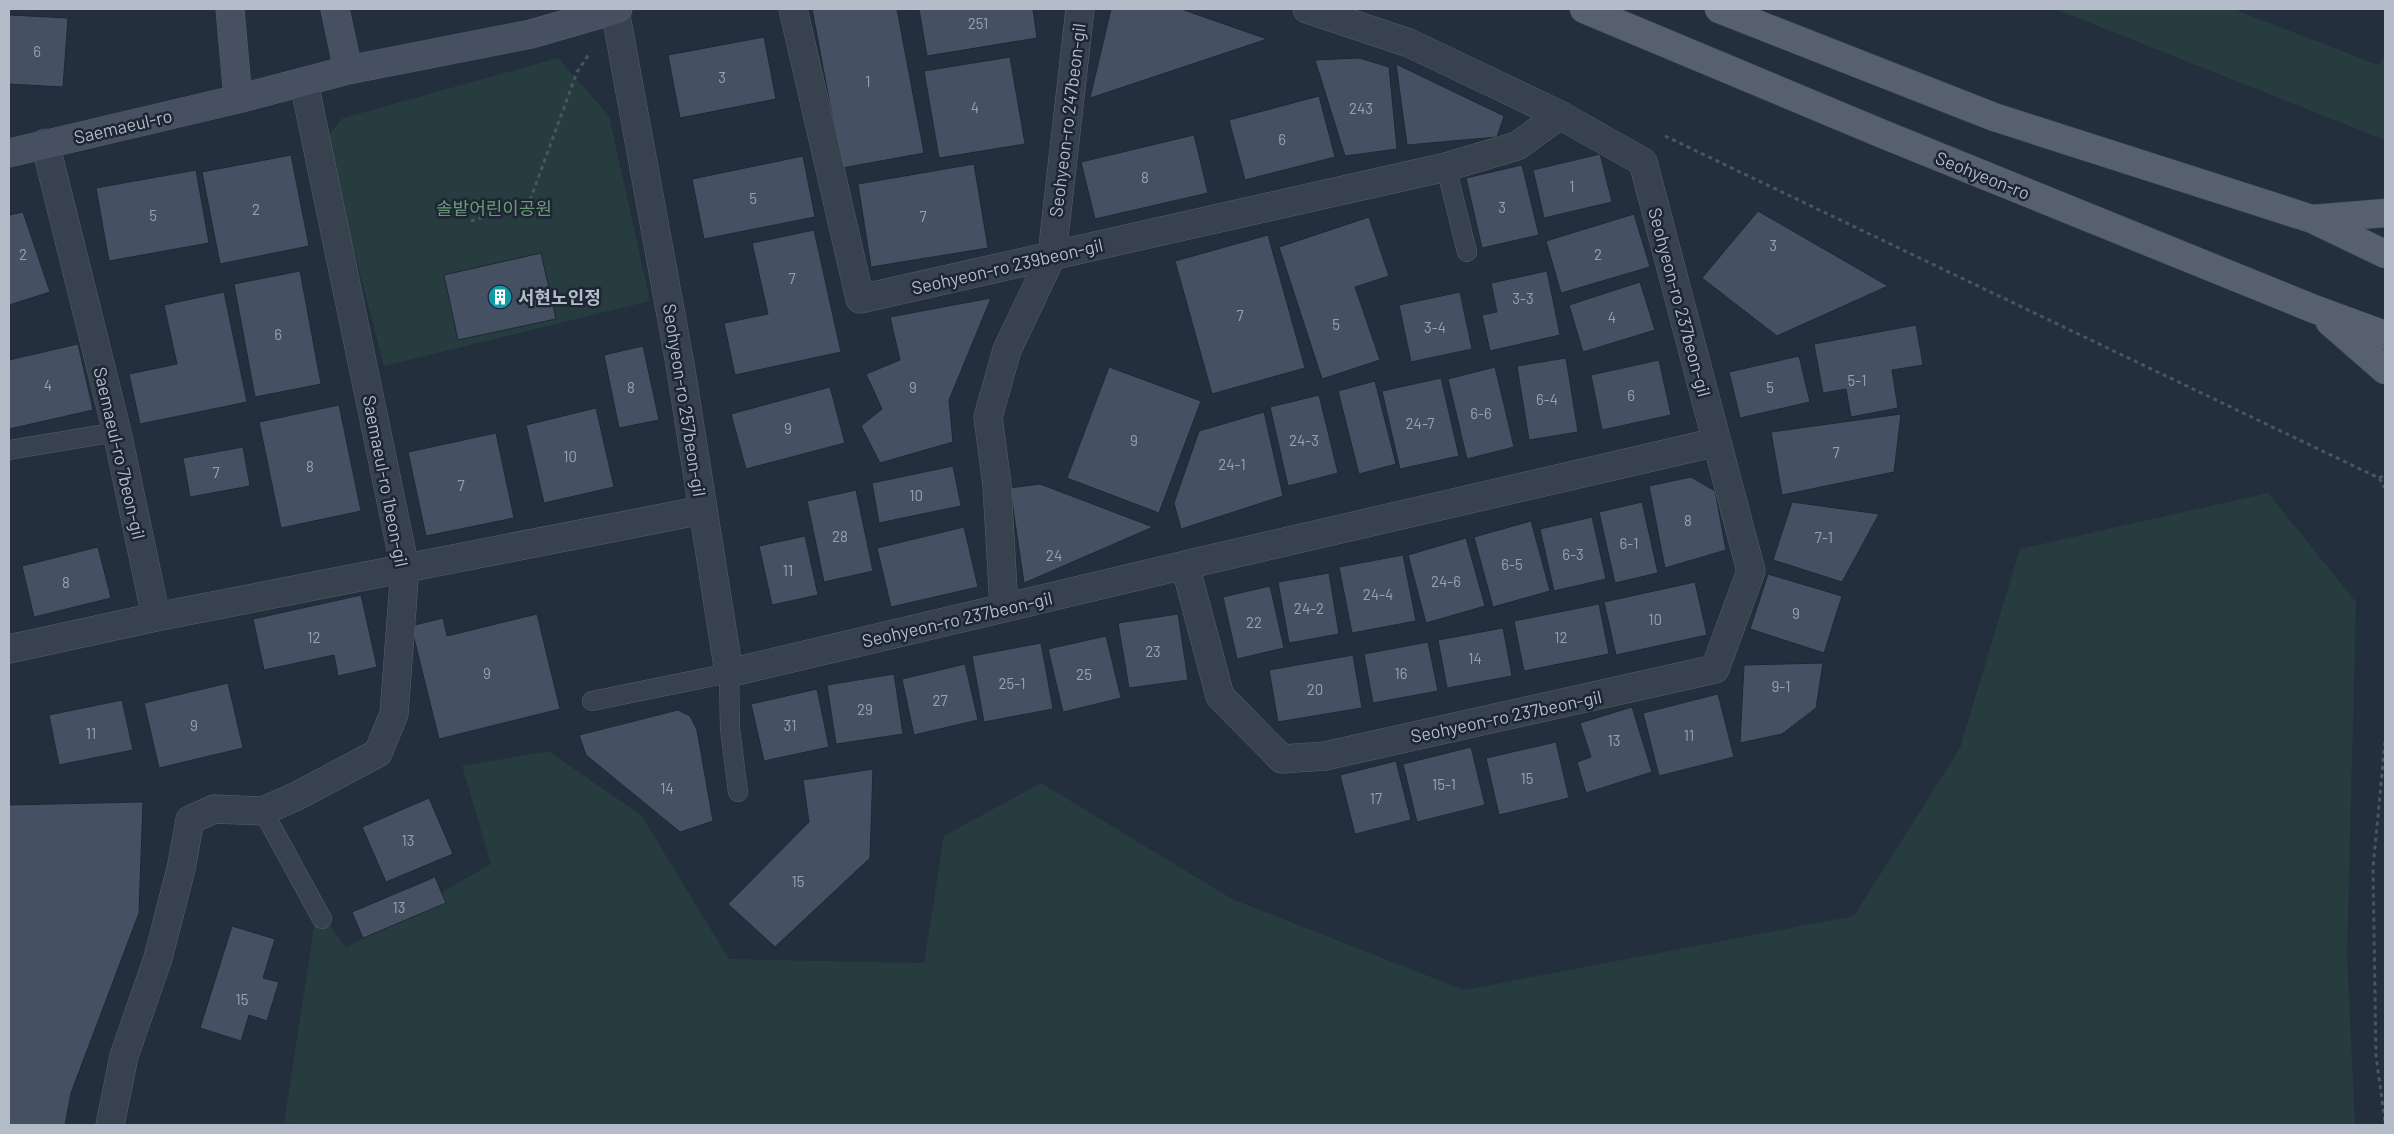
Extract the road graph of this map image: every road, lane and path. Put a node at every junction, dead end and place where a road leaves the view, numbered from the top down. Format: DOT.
graph roads {
  1 [pos="230,9"];
  2 [pos="335,9"];
  3 [pos="616,9"];
  4 [pos="793,9"];
  5 [pos="1080,9"];
  6 [pos="1307,9"];
  7 [pos="1584,9"];
  8 [pos="1719,9"];
  9 [pos="348,70"];
  10 [pos="304,83"];
  11 [pos="238,99"];
  12 [pos="1560,115"];
  13 [pos="1660,133"];
  14 [pos="45,144"];
  15 [pos="9,153"];
  16 [pos="1446,167"];
  17 [pos="2385,213"];
  18 [pos="2312,219"];
  19 [pos="471,221"];
  20 [pos="1467,252"];
  21 [pos="2385,254"];
  22 [pos="1052,255"];
  23 [pos="2314,309"];
  24 [pos="2385,336"];
  25 [pos="2385,370"];
  26 [pos="117,432"];
  27 [pos="1717,442"];
  28 [pos="9,450"];
  29 [pos="2385,475"];
  30 [pos="2378,478"];
  31 [pos="2385,488"];
  32 [pos="703,510"];
  33 [pos="1185,565"];
  34 [pos="405,568"];
  35 [pos="1004,608"];
  36 [pos="156,617"];
  37 [pos="9,649"];
  38 [pos="729,673"];
  39 [pos="592,701"];
  40 [pos="2385,742"];
  41 [pos="738,792"];
  42 [pos="263,811"];
  43 [pos="322,919"];
  44 [pos="2385,1122"];
  45 [pos="110,1125"];
  1 -- 11 [label="street"];
  2 -- 9 [label="street"];
  3 -- 9 [label="street, Saemaeul-ro"];
  3 -- 19 [label="path"];
  3 -- 32 [label="street, Seohyeon-ro 257beon-gil"];
  4 -- 22 [label="street, Seohyeon-ro 239beon-gil"];
  5 -- 22 [label="street, Seohyeon-ro 247beon-gil"];
  6 -- 12 [label="street"];
  7 -- 23 [label="main road, Seohyeon-ro"];
  8 -- 18 [label="main road"];
  9 -- 10 [label="street, Saemaeul-ro"];
  10 -- 11 [label="street, Saemaeul-ro"];
  10 -- 34 [label="street, Saemaeul-ro 1beon-gil"];
  11 -- 14 [label="street, Saemaeul-ro"];
  12 -- 16 [label="street, Seohyeon-ro 239beon-gil"];
  12 -- 27 [label="street, Seohyeon-ro 237beon-gil"];
  13 -- 30 [label="path"];
  14 -- 15 [label="street, Saemaeul-ro"];
  14 -- 26 [label="street, Saemaeul-ro 7beon-gil"];
  16 -- 20 [label="lane"];
  16 -- 22 [label="street, Seohyeon-ro 239beon-gil"];
  17 -- 18 [label="main road"];
  18 -- 21 [label="main road"];
  22 -- 35 [label="street, Seohyeon-ro 247beon-gil"];
  23 -- 24 [label="main road, Seohyeon-ro"];
  23 -- 25 [label="main road"];
  26 -- 28 [label="lane"];
  26 -- 36 [label="street, Saemaeul-ro 7beon-gil"];
  27 -- 33 [label="street, Seohyeon-ro 237beon-gil"];
  27 -- 33 [label="street, Seohyeon-ro 237beon-gil"];
  29 -- 30 [label="path"];
  30 -- 31 [label="path"];
  32 -- 34 [label="street"];
  32 -- 38 [label="street, Seohyeon-ro 257beon-gil"];
  33 -- 35 [label="street, Seohyeon-ro 237beon-gil"];
  34 -- 36 [label="street"];
  34 -- 42 [label="street, Saemaeul-ro 1beon-gil"];
  35 -- 38 [label="street, Seohyeon-ro 237beon-gil"];
  36 -- 37 [label="street"];
  38 -- 39 [label="lane"];
  38 -- 41 [label="lane, Seohyeon-ro 257beon-gil"];
  40 -- 44 [label="path"];
  42 -- 43 [label="lane"];
  42 -- 45 [label="street"];
}
